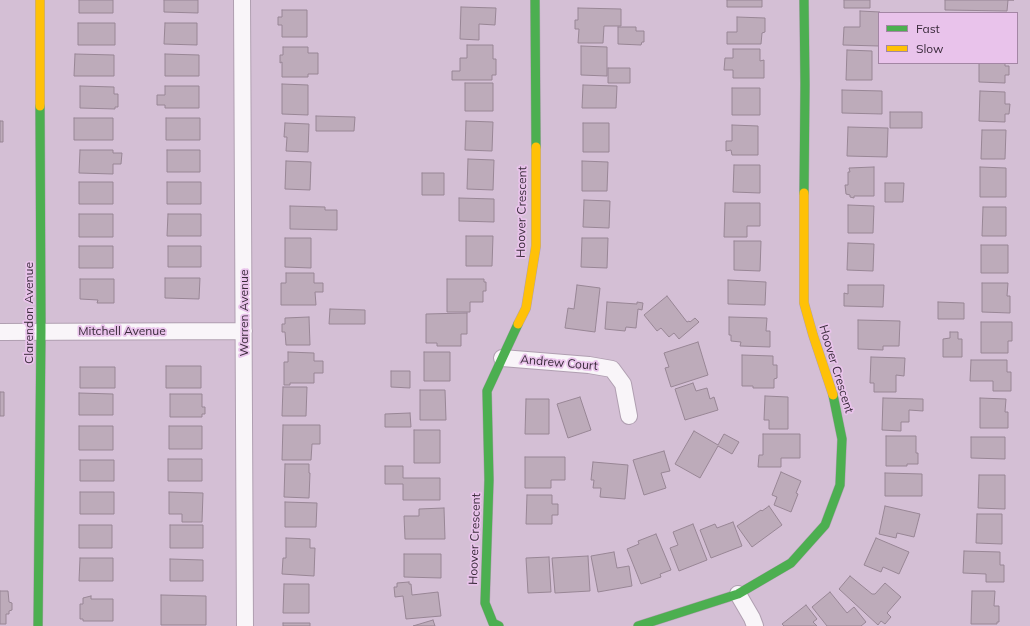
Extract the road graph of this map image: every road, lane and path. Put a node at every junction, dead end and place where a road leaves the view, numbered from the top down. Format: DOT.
graph roads {
  1 [pos="40,0"];
  2 [pos="242,0"];
  3 [pos="535,0"];
  4 [pos="804,0"];
  5 [pos="41,331"];
  6 [pos="244,331"];
  7 [pos="0,332"];
  8 [pos="502,358"];
  9 [pos="629,416"];
  10 [pos="738,594"];
  11 [pos="38,626"];
  12 [pos="244,626"];
  13 [pos="499,626"];
  14 [pos="638,626"];
  15 [pos="755,626"];
  1 -- 5 [label="street, Clarendon Avenue"];
  2 -- 6 [label="street, Warren Avenue"];
  3 -- 8 [label="street, Hoover Crescent"];
  4 -- 10 [label="street, Hoover Crescent"];
  5 -- 6 [label="street, Mitchell Avenue"];
  5 -- 7 [label="street, Mitchell Avenue"];
  5 -- 11 [label="street, Clarendon Avenue"];
  6 -- 12 [label="street, Warren Avenue"];
  8 -- 9 [label="street, Andrew Court"];
  8 -- 13 [label="street, Hoover Crescent"];
  10 -- 14 [label="street, Hoover Crescent"];
  10 -- 15 [label="street"];
}
